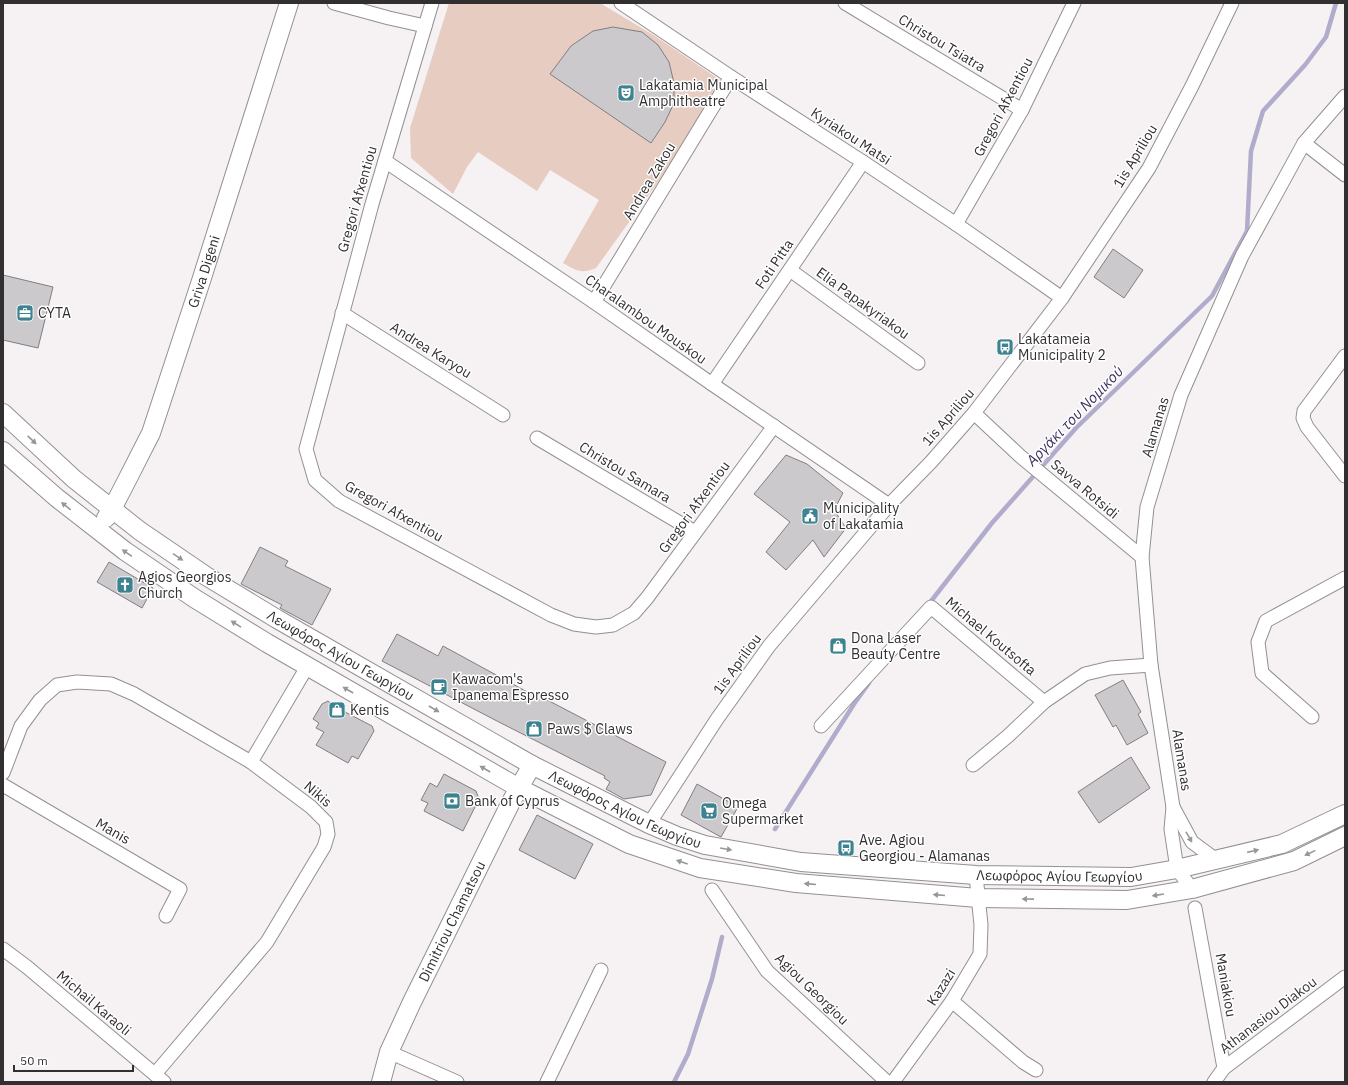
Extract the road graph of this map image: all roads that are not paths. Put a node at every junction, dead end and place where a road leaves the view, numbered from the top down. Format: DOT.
graph roads {
  1 [pos="289,3"];
  2 [pos="334,3"];
  3 [pos="432,3"];
  4 [pos="621,3"];
  5 [pos="846,3"];
  6 [pos="1074,3"];
  7 [pos="1232,3"];
  8 [pos="425,26"];
  9 [pos="730,77"];
  10 [pos="1345,96"];
  11 [pos="1022,110"];
  12 [pos="1304,143"];
  13 [pos="385,161"];
  14 [pos="862,162"];
  15 [pos="1345,175"];
  16 [pos="956,224"];
  17 [pos="790,270"];
  18 [pos="1062,298"];
  19 [pos="594,302"];
  20 [pos="342,313"];
  21 [pos="1345,356"];
  22 [pos="918,363"];
  23 [pos="712,384"];
  24 [pos="3,413"];
  25 [pos="974,413"];
  26 [pos="503,415"];
  27 [pos="774,426"];
  28 [pos="537,438"];
  29 [pos="3,451"];
  30 [pos="1345,476"];
  31 [pos="889,505"];
  32 [pos="112,509"];
  33 [pos="97,530"];
  34 [pos="695,532"];
  35 [pos="1142,557"];
  36 [pos="1345,578"];
  37 [pos="1151,665"];
  38 [pos="307,666"];
  39 [pos="1044,702"];
  40 [pos="1312,717"];
  41 [pos="821,726"];
  42 [pos="251,762"];
  43 [pos="532,765"];
  44 [pos="973,765"];
  45 [pos="3,773"];
  46 [pos="3,785"];
  47 [pos="519,788"];
  48 [pos="1173,806"];
  49 [pos="1345,814"];
  50 [pos="649,824"];
  51 [pos="1345,836"];
  52 [pos="1215,859"];
  53 [pos="1177,869"];
  54 [pos="976,875"];
  55 [pos="1192,889"];
  56 [pos="712,890"];
  57 [pos="978,898"];
  58 [pos="1195,908"];
  59 [pos="166,916"];
  60 [pos="3,949"];
  61 [pos="601,970"];
  62 [pos="1345,977"];
  63 [pos="952,1002"];
  64 [pos="389,1052"];
  65 [pos="1224,1068"];
  66 [pos="1036,1070"];
  67 [pos="160,1078"];
  68 [pos="381,1082"];
  69 [pos="457,1082"];
  70 [pos="547,1082"];
  71 [pos="887,1082"];
  72 [pos="893,1082"];
  73 [pos="1214,1082"];
  1 -- 32 [label="main road, Griva Digeni"];
  2 -- 8 [label="street"];
  3 -- 8 [label="street, Gregori Afxentiou"];
  4 -- 9 [label="street, Kyriakou Matsi"];
  5 -- 11 [label="street, Christou Tsiatra"];
  6 -- 11 [label="street, Gregori Afxentiou"];
  7 -- 18 [label="street, 1is Apriliou"];
  8 -- 13 [label="street, Gregori Afxentiou"];
  9 -- 14 [label="street, Kyriakou Matsi"];
  9 -- 19 [label="street, Andrea Zakou"];
  10 -- 12 [label="street, Alamanas"];
  11 -- 16 [label="street, Gregori Afxentiou"];
  12 -- 15 [label="street"];
  12 -- 35 [label="street, Alamanas"];
  13 -- 19 [label="street, Charalambou Mouskou"];
  13 -- 20 [label="street, Gregori Afxentiou"];
  14 -- 16 [label="street, Kyriakou Matsi"];
  14 -- 17 [label="street, Foti Pitta"];
  16 -- 18 [label="street, Kyriakou Matsi"];
  17 -- 22 [label="street, Elia Papakyriakou"];
  17 -- 23 [label="street, Foti Pitta"];
  18 -- 25 [label="street, 1is Apriliou"];
  19 -- 23 [label="street, Charalambou Mouskou"];
  20 -- 26 [label="street, Andrea Karyou"];
  20 -- 34 [label="street, Gregori Afxentiou"];
  21 -- 30 [label="street"];
  23 -- 27 [label="street, Charalambou Mouskou"];
  24 -- 32 [label="main road, Λεωφόρος Αγίου Γεωργίου, one-way"];
  25 -- 31 [label="street, 1is Apriliou"];
  25 -- 35 [label="street, Savva Rotsidi"];
  27 -- 31 [label="street, Charalambou Mouskou"];
  27 -- 34 [label="street, Gregori Afxentiou"];
  28 -- 34 [label="street, Christou Samara"];
  33 -- 29 [label="main road, Λεωφόρος Αγίου Γεωργίου, one-way"];
  31 -- 50 [label="street, 1is Apriliou"];
  32 -- 33 [label="main road, Griva Digeni"];
  32 -- 43 [label="main road, Λεωφόρος Αγίου Γεωργίου, one-way"];
  38 -- 33 [label="main road, Λεωφόρος Αγίου Γεωργίου, one-way"];
  35 -- 37 [label="street, Alamanas"];
  36 -- 40 [label="street"];
  37 -- 39 [label="street"];
  37 -- 48 [label="street, Alamanas"];
  38 -- 42 [label="street"];
  47 -- 38 [label="main road, Λεωφόρος Αγίου Γεωργίου, one-way"];
  39 -- 41 [label="street, Michael Koutsofta"];
  39 -- 44 [label="street"];
  42 -- 45 [label="street, Nikis"];
  42 -- 67 [label="street, Nikis"];
  43 -- 47 [label="main road, Dimitriou Chamatsou"];
  43 -- 50 [label="main road, Λεωφόρος Αγίου Γεωργίου"];
  46 -- 59 [label="street, Manis"];
  57 -- 47 [label="main road, Λεωφόρος Αγίου Γεωργίου, one-way"];
  47 -- 64 [label="main road, Dimitriou Chamatsou"];
  48 -- 52 [label="street, Alamanas, one-way"];
  48 -- 53 [label="street, Alamanas"];
  52 -- 49 [label="main road, Λεωφόρος Αγίου Γεωργίου, one-way"];
  50 -- 54 [label="main road, Λεωφόρος Αγίου Γεωργίου, one-way"];
  51 -- 55 [label="main road, Λεωφόρος Αγίου Γεωργίου, one-way"];
  52 -- 53 [label="main road, Λεωφόρος Αγίου Γεωργίου"];
  53 -- 54 [label="main road, Λεωφόρος Αγίου Γεωργίου"];
  53 -- 55 [label="street"];
  54 -- 57 [label="street, Kazazi"];
  55 -- 57 [label="main road, Λεωφόρος Αγίου Γεωργίου, one-way"];
  56 -- 71 [label="street, Agiou Georgiou"];
  57 -- 63 [label="street, Kazazi"];
  58 -- 65 [label="street, Maniakiou"];
  60 -- 67 [label="street, Michail Karaoli"];
  61 -- 70 [label="street"];
  62 -- 65 [label="street, Athanasiou Diakou"];
  63 -- 66 [label="street"];
  63 -- 72 [label="street, Kazazi"];
  64 -- 68 [label="main road, Dimitriou Chamatsou"];
  64 -- 69 [label="street"];
  65 -- 73 [label="street, Athanasiou Diakou"];
}
